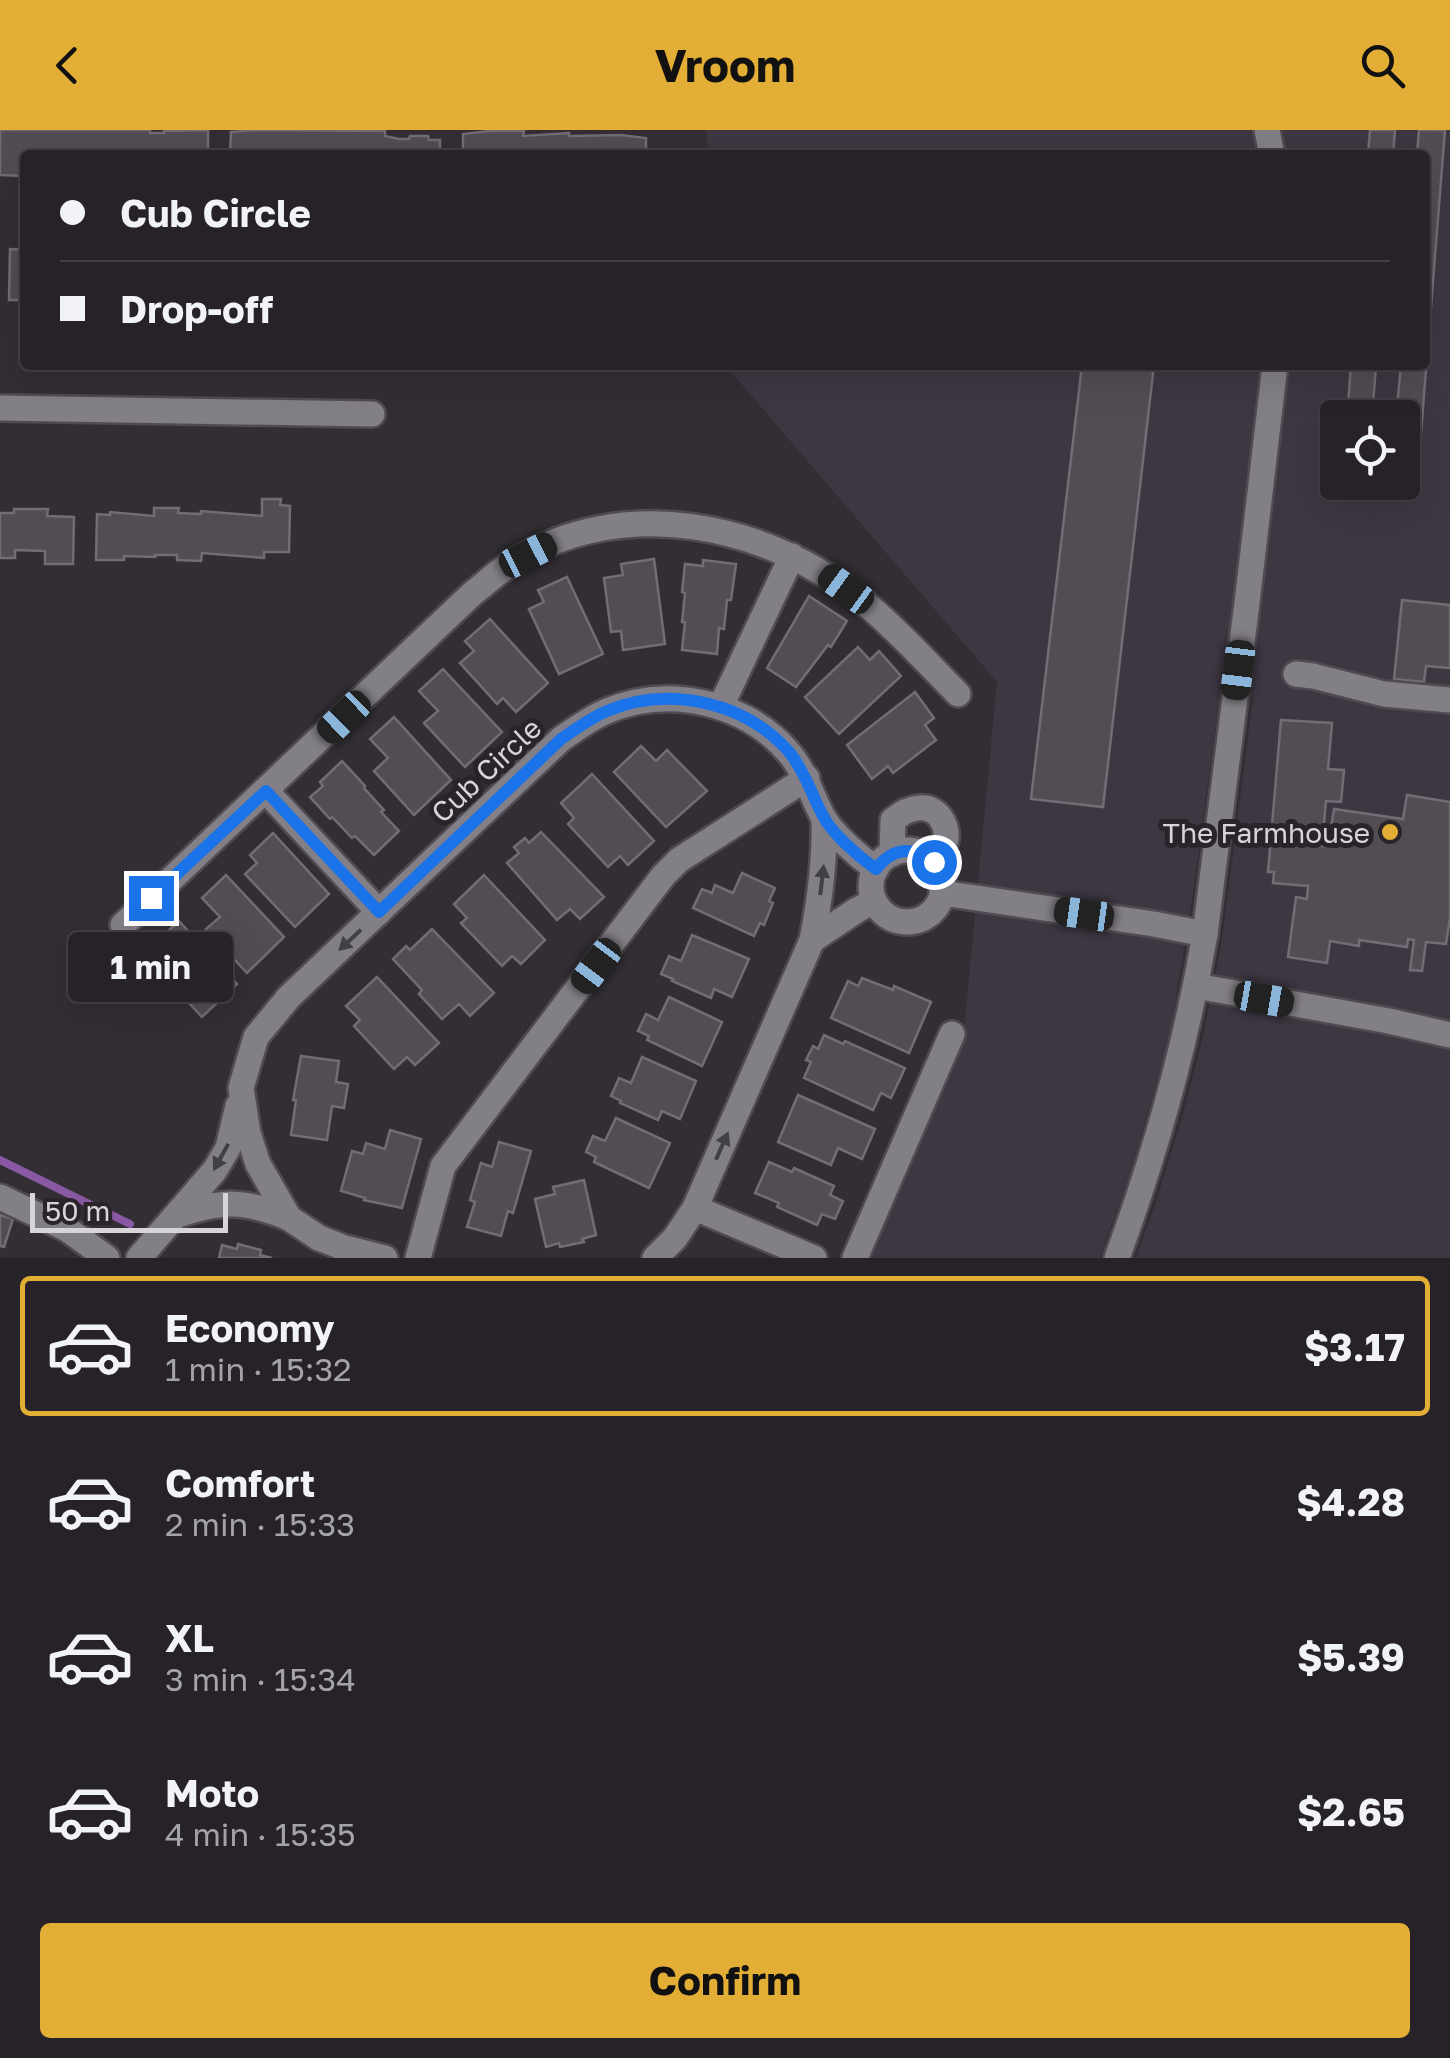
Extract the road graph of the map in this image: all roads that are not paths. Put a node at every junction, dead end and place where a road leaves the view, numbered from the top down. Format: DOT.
graph roads {
  1 [pos="1274,370"];
  2 [pos="0,408"];
  3 [pos="372,414"];
  4 [pos="792,556"];
  5 [pos="1296,674"];
  6 [pos="958,694"];
  7 [pos="1450,700"];
  8 [pos="721,706"];
  9 [pos="806,778"];
  10 [pos="266,791"];
  11 [pos="824,819"];
  12 [pos="884,861"];
  13 [pos="934,862"];
  14 [pos="942,893"];
  15 [pos="874,901"];
  16 [pos="379,912"];
  17 [pos="122,925"];
  18 [pos="1205,934"];
  19 [pos="812,940"];
  20 [pos="1196,986"];
  21 [pos="952,1034"];
  22 [pos="1450,1035"];
  23 [pos="241,1088"];
  24 [pos="0,1198"];
  25 [pos="695,1208"];
  26 [pos="178,1215"];
  27 [pos="289,1218"];
  28 [pos="107,1258"];
  29 [pos="139,1258"];
  30 [pos="385,1258"];
  31 [pos="418,1258"];
  32 [pos="655,1258"];
  33 [pos="814,1258"];
  34 [pos="855,1258"];
  35 [pos="1117,1258"];
  1 -- 18 [label="street"];
  2 -- 3 [label="street"];
  4 -- 6 [label="street"];
  4 -- 8 [label="street"];
  4 -- 10 [label="street"];
  5 -- 7 [label="street"];
  8 -- 9 [label="street, Cub Circle"];
  8 -- 16 [label="street, Cub Circle"];
  9 -- 11 [label="street, Cub Circle"];
  9 -- 31 [label="street"];
  10 -- 16 [label="street"];
  10 -- 17 [label="street"];
  11 -- 12 [label="street, Cub Circle"];
  19 -- 11 [label="street, Cub Circle, one-way"];
  12 -- 13 [label="street"];
  12 -- 13 [label="street"];
  12 -- 15 [label="street"];
  13 -- 14 [label="street"];
  14 -- 15 [label="street"];
  14 -- 18 [label="street"];
  15 -- 19 [label="street"];
  16 -- 23 [label="street, Cub Circle, one-way"];
  18 -- 20 [label="street"];
  25 -- 19 [label="street, Cub Circle, one-way"];
  20 -- 22 [label="street"];
  20 -- 35 [label="street"];
  21 -- 34 [label="street"];
  23 -- 26 [label="street, Cub Circle, one-way"];
  23 -- 27 [label="street, Cub Circle"];
  24 -- 28 [label="street"];
  25 -- 32 [label="street, Cub Circle"];
  25 -- 33 [label="street"];
  26 -- 27 [label="street, Cub Circle"];
  26 -- 29 [label="street, Cub Circle"];
  27 -- 30 [label="street, Cub Circle"];
}
